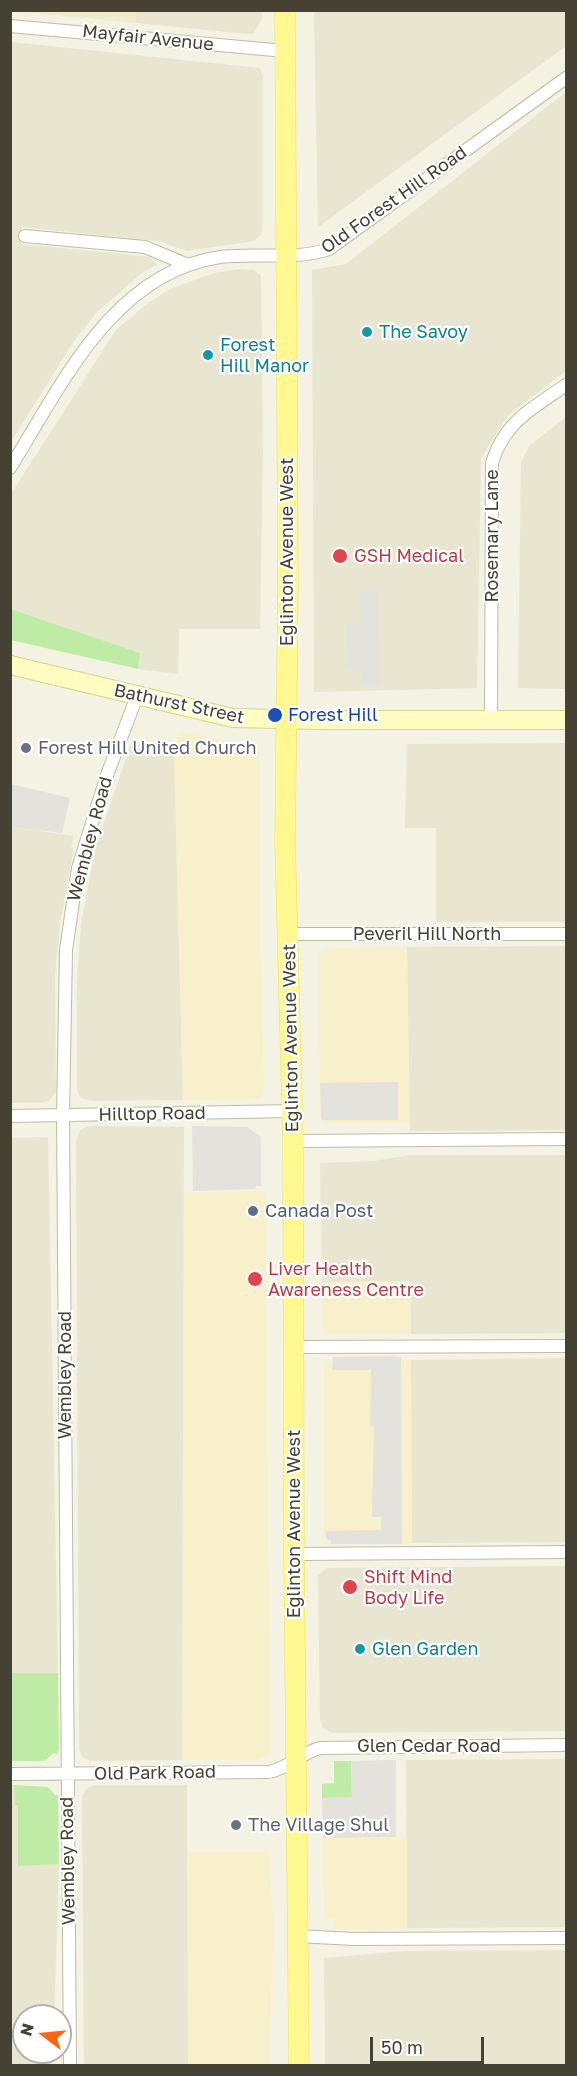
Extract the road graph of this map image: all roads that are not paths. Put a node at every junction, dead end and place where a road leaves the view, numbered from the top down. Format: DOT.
graph roads {
  1 [pos="285,10"];
  2 [pos="10,26"];
  3 [pos="285,51"];
  4 [pos="567,78"];
  5 [pos="25,236"];
  6 [pos="285,255"];
  7 [pos="188,265"];
  8 [pos="567,385"];
  9 [pos="10,468"];
  10 [pos="10,665"];
  11 [pos="137,696"];
  12 [pos="287,720"];
  13 [pos="491,720"];
  14 [pos="567,720"];
  15 [pos="288,934"];
  16 [pos="567,934"];
  17 [pos="293,1111"];
  18 [pos="10,1116"];
  19 [pos="63,1116"];
  20 [pos="567,1139"];
  21 [pos="293,1141"];
  22 [pos="567,1346"];
  23 [pos="294,1347"];
  24 [pos="567,1552"];
  25 [pos="294,1554"];
  26 [pos="567,1745"];
  27 [pos="296,1760"];
  28 [pos="10,1774"];
  29 [pos="67,1774"];
  30 [pos="297,1936"];
  31 [pos="567,1938"];
  32 [pos="70,2066"];
  33 [pos="299,2066"];
  1 -- 3 [label="main road, Eglinton Avenue West"];
  2 -- 3 [label="street, Mayfair Avenue"];
  3 -- 6 [label="main road, Eglinton Avenue West"];
  4 -- 6 [label="street, Old Forest Hill Road"];
  5 -- 7 [label="street"];
  6 -- 7 [label="street, Old Forest Hill Road"];
  6 -- 12 [label="main road, Eglinton Avenue West"];
  7 -- 9 [label="street, Old Forest Hill Road"];
  8 -- 13 [label="street, Rosemary Lane"];
  10 -- 11 [label="main road, Bathurst Street"];
  11 -- 12 [label="main road, Bathurst Street"];
  11 -- 19 [label="street, Wembley Road"];
  12 -- 13 [label="main road, Bathurst Street"];
  12 -- 15 [label="main road, Eglinton Avenue West"];
  13 -- 14 [label="main road, Bathurst Street"];
  15 -- 16 [label="street, Peveril Hill North"];
  15 -- 17 [label="main road, Eglinton Avenue West"];
  17 -- 19 [label="street, Hilltop Road"];
  17 -- 21 [label="main road, Eglinton Avenue West"];
  18 -- 19 [label="street, Hilltop Road"];
  19 -- 29 [label="street, Wembley Road"];
  20 -- 21 [label="street"];
  21 -- 23 [label="main road, Eglinton Avenue West"];
  22 -- 23 [label="street"];
  23 -- 25 [label="main road, Eglinton Avenue West"];
  24 -- 25 [label="street"];
  25 -- 27 [label="main road, Eglinton Avenue West"];
  26 -- 27 [label="street, Glen Cedar Road"];
  27 -- 29 [label="street, Old Park Road"];
  27 -- 30 [label="main road, Eglinton Avenue West"];
  28 -- 29 [label="street, Old Park Road"];
  29 -- 32 [label="street, Wembley Road"];
  30 -- 31 [label="street"];
  30 -- 33 [label="main road, Eglinton Avenue West"];
}
